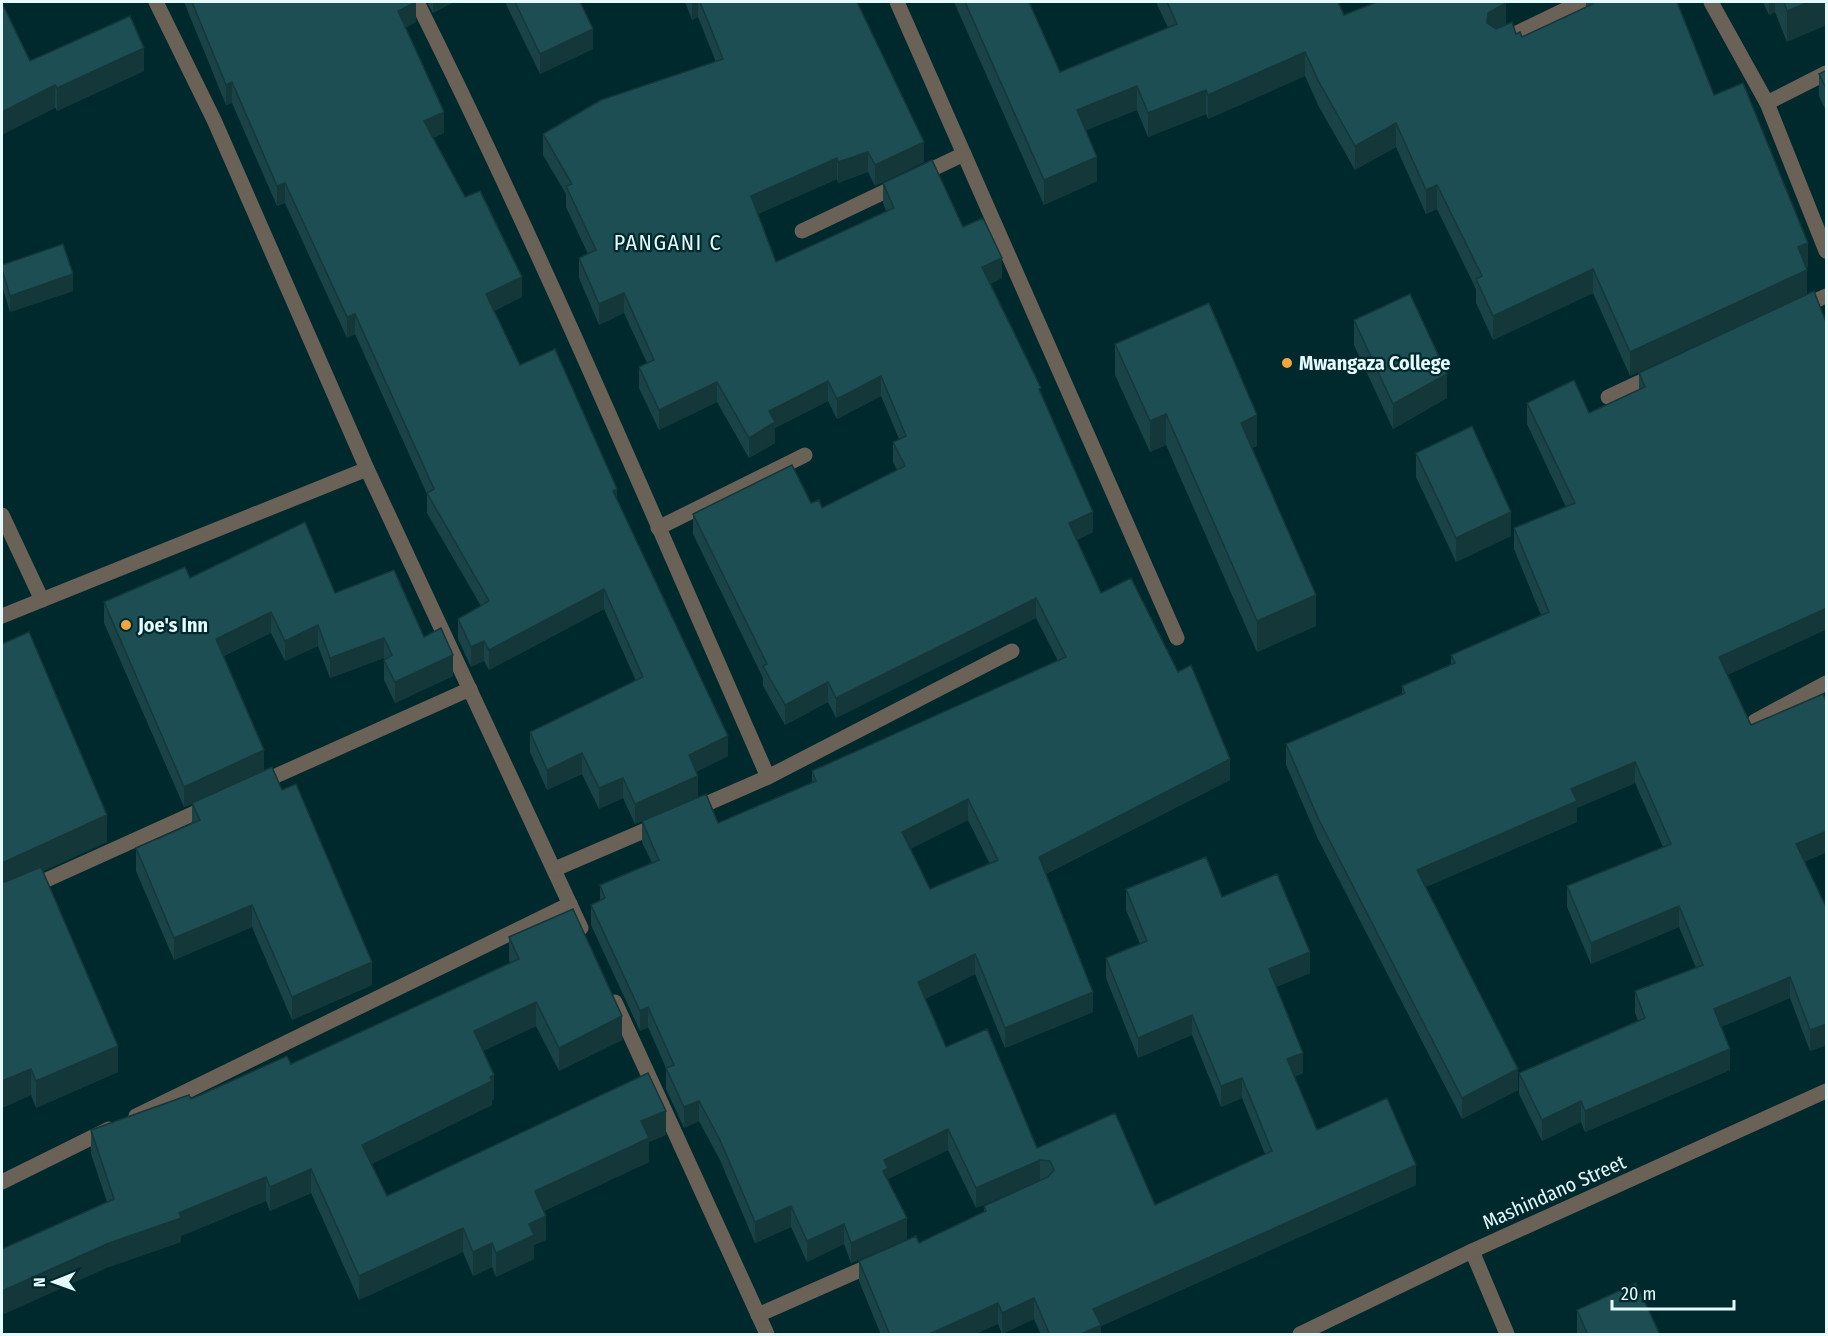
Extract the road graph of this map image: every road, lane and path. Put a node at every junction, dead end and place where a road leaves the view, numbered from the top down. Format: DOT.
graph roads {
  1 [pos="156,2"];
  2 [pos="417,2"];
  3 [pos="897,2"];
  4 [pos="1581,2"];
  5 [pos="1711,2"];
  6 [pos="1496,43"];
  7 [pos="1827,73"];
  8 [pos="1767,103"];
  9 [pos="964,154"];
  10 [pos="802,231"];
  11 [pos="1827,251"];
  12 [pos="1827,296"];
  13 [pos="1785,315"];
  14 [pos="1670,368"];
  15 [pos="1608,397"];
  16 [pos="805,455"];
  17 [pos="367,469"];
  18 [pos="2,514"];
  19 [pos="658,528"];
  20 [pos="42,600"];
  21 [pos="2,616"];
  22 [pos="1178,638"];
  23 [pos="1012,651"];
  24 [pos="1827,683"];
  25 [pos="470,689"];
  26 [pos="1755,721"];
  27 [pos="768,777"];
  28 [pos="241,792"];
  29 [pos="220,801"];
  30 [pos="555,869"];
  31 [pos="2,900"];
  32 [pos="570,904"];
  33 [pos="590,947"];
  34 [pos="609,990"];
  35 [pos="1827,1091"];
  36 [pos="2,1182"];
  37 [pos="1472,1251"];
  38 [pos="895,1254"];
  39 [pos="758,1315"];
  40 [pos="767,1335"];
  41 [pos="1300,1335"];
  42 [pos="1507,1335"];
  1 -- 17 [label="street"];
  2 -- 19 [label="street"];
  3 -- 9 [label="street"];
  4 -- 6 [label="street"];
  5 -- 8 [label="street"];
  7 -- 8 [label="street"];
  8 -- 11 [label="street"];
  9 -- 10 [label="street"];
  9 -- 22 [label="street"];
  12 -- 13 [label="street"];
  14 -- 15 [label="street"];
  16 -- 19 [label="street"];
  17 -- 20 [label="street"];
  17 -- 25 [label="street"];
  18 -- 20 [label="street"];
  19 -- 27 [label="street"];
  20 -- 21 [label="street"];
  23 -- 27 [label="street"];
  24 -- 26 [label="street"];
  25 -- 28 [label="street"];
  25 -- 30 [label="street"];
  27 -- 30 [label="street"];
  29 -- 31 [label="street"];
  30 -- 32 [label="street"];
  32 -- 33 [label="street"];
  32 -- 36 [label="street"];
  34 -- 39 [label="street"];
  35 -- 37 [label="street, Mashindano Street"];
  37 -- 41 [label="street, Mashindano Street"];
  37 -- 42 [label="street"];
  38 -- 39 [label="street"];
  39 -- 40 [label="street"];
}
